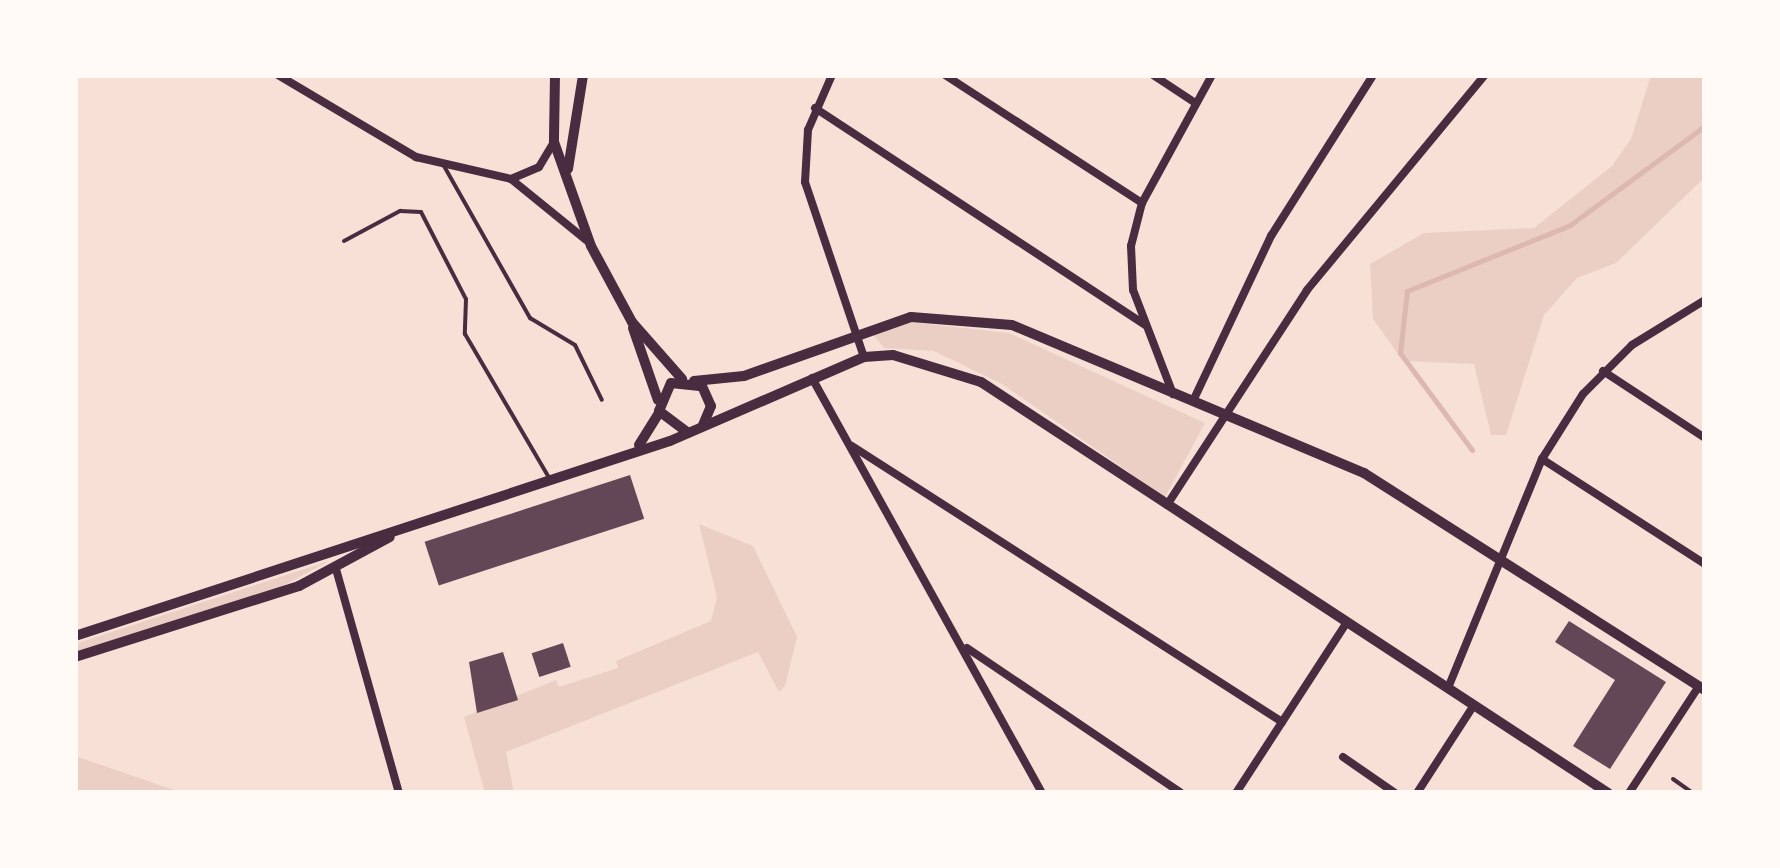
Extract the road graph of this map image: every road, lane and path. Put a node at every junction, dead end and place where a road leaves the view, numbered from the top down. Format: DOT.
graph roads {
  1 [pos="278,75"];
  2 [pos="555,75"];
  3 [pos="832,75"];
  4 [pos="945,75"];
  5 [pos="1154,75"];
  6 [pos="1212,75"];
  7 [pos="1373,75"];
  8 [pos="1485,75"];
  9 [pos="584,79"];
  10 [pos="1194,102"];
  11 [pos="815,108"];
  12 [pos="554,142"];
  13 [pos="444,166"];
  14 [pos="568,175"];
  15 [pos="510,179"];
  16 [pos="1142,203"];
  17 [pos="344,241"];
  18 [pos="591,246"];
  19 [pos="1705,300"];
  20 [pos="1694,307"];
  21 [pos="1705,314"];
  22 [pos="632,322"];
  23 [pos="1144,324"];
  24 [pos="864,329"];
  25 [pos="864,356"];
  26 [pos="1603,371"];
  27 [pos="812,378"];
  28 [pos="688,380"];
  29 [pos="1173,394"];
  30 [pos="602,400"];
  31 [pos="1193,401"];
  32 [pos="658,406"];
  33 [pos="1222,417"];
  34 [pos="702,426"];
  35 [pos="690,431"];
  36 [pos="1705,438"];
  37 [pos="638,445"];
  38 [pos="852,446"];
  39 [pos="1542,459"];
  40 [pos="548,476"];
  41 [pos="1167,505"];
  42 [pos="427,520"];
  43 [pos="1502,557"];
  44 [pos="1705,564"];
  45 [pos="336,569"];
  46 [pos="1347,622"];
  47 [pos="75,636"];
  48 [pos="963,646"];
  49 [pos="75,657"];
  50 [pos="1448,688"];
  51 [pos="1702,688"];
  52 [pos="1474,705"];
  53 [pos="1282,722"];
  54 [pos="1342,757"];
  55 [pos="1673,779"];
  56 [pos="399,793"];
  57 [pos="1042,793"];
  58 [pos="1182,793"];
  59 [pos="1236,793"];
  60 [pos="1395,793"];
  61 [pos="1417,793"];
  62 [pos="1608,793"];
  63 [pos="1629,793"];
  64 [pos="1693,793"];
  1 -- 13 [label="street"];
  2 -- 12 [label="street"];
  3 -- 11 [label="street"];
  4 -- 16 [label="street"];
  5 -- 10 [label="street"];
  6 -- 10 [label="street"];
  7 -- 31 [label="street"];
  8 -- 33 [label="street"];
  9 -- 14 [label="street"];
  10 -- 16 [label="street"];
  11 -- 23 [label="street"];
  11 -- 24 [label="street"];
  12 -- 14 [label="street"];
  12 -- 15 [label="street"];
  13 -- 15 [label="street"];
  13 -- 30 [label="lane"];
  14 -- 18 [label="street"];
  15 -- 18 [label="street"];
  16 -- 23 [label="street"];
  17 -- 40 [label="lane"];
  18 -- 22 [label="street"];
  19 -- 20 [label="street"];
  20 -- 21 [label="street"];
  20 -- 26 [label="street"];
  22 -- 28 [label="street"];
  22 -- 32 [label="street"];
  23 -- 29 [label="street"];
  24 -- 25 [label="street"];
  24 -- 28 [label="street"];
  24 -- 29 [label="street"];
  25 -- 27 [label="street"];
  25 -- 41 [label="street"];
  26 -- 36 [label="street"];
  26 -- 39 [label="street"];
  27 -- 34 [label="street"];
  27 -- 38 [label="street"];
  28 -- 32 [label="street"];
  28 -- 34 [label="street"];
  29 -- 31 [label="street"];
  31 -- 33 [label="street"];
  32 -- 35 [label="street"];
  32 -- 37 [label="street"];
  33 -- 41 [label="street"];
  33 -- 43 [label="street"];
  34 -- 35 [label="street"];
  35 -- 37 [label="street"];
  37 -- 40 [label="street"];
  38 -- 48 [label="street"];
  38 -- 53 [label="street"];
  39 -- 43 [label="street"];
  39 -- 44 [label="street"];
  40 -- 42 [label="street"];
  41 -- 46 [label="street"];
  42 -- 45 [label="street"];
  42 -- 47 [label="street"];
  43 -- 50 [label="street"];
  43 -- 51 [label="street"];
  45 -- 49 [label="street"];
  45 -- 56 [label="street"];
  46 -- 50 [label="street"];
  46 -- 53 [label="street"];
  48 -- 57 [label="street"];
  48 -- 58 [label="street"];
  50 -- 52 [label="street"];
  51 -- 63 [label="street"];
  52 -- 61 [label="street"];
  52 -- 62 [label="street"];
  53 -- 59 [label="street"];
  54 -- 60 [label="street"];
  55 -- 64 [label="lane"];
}
